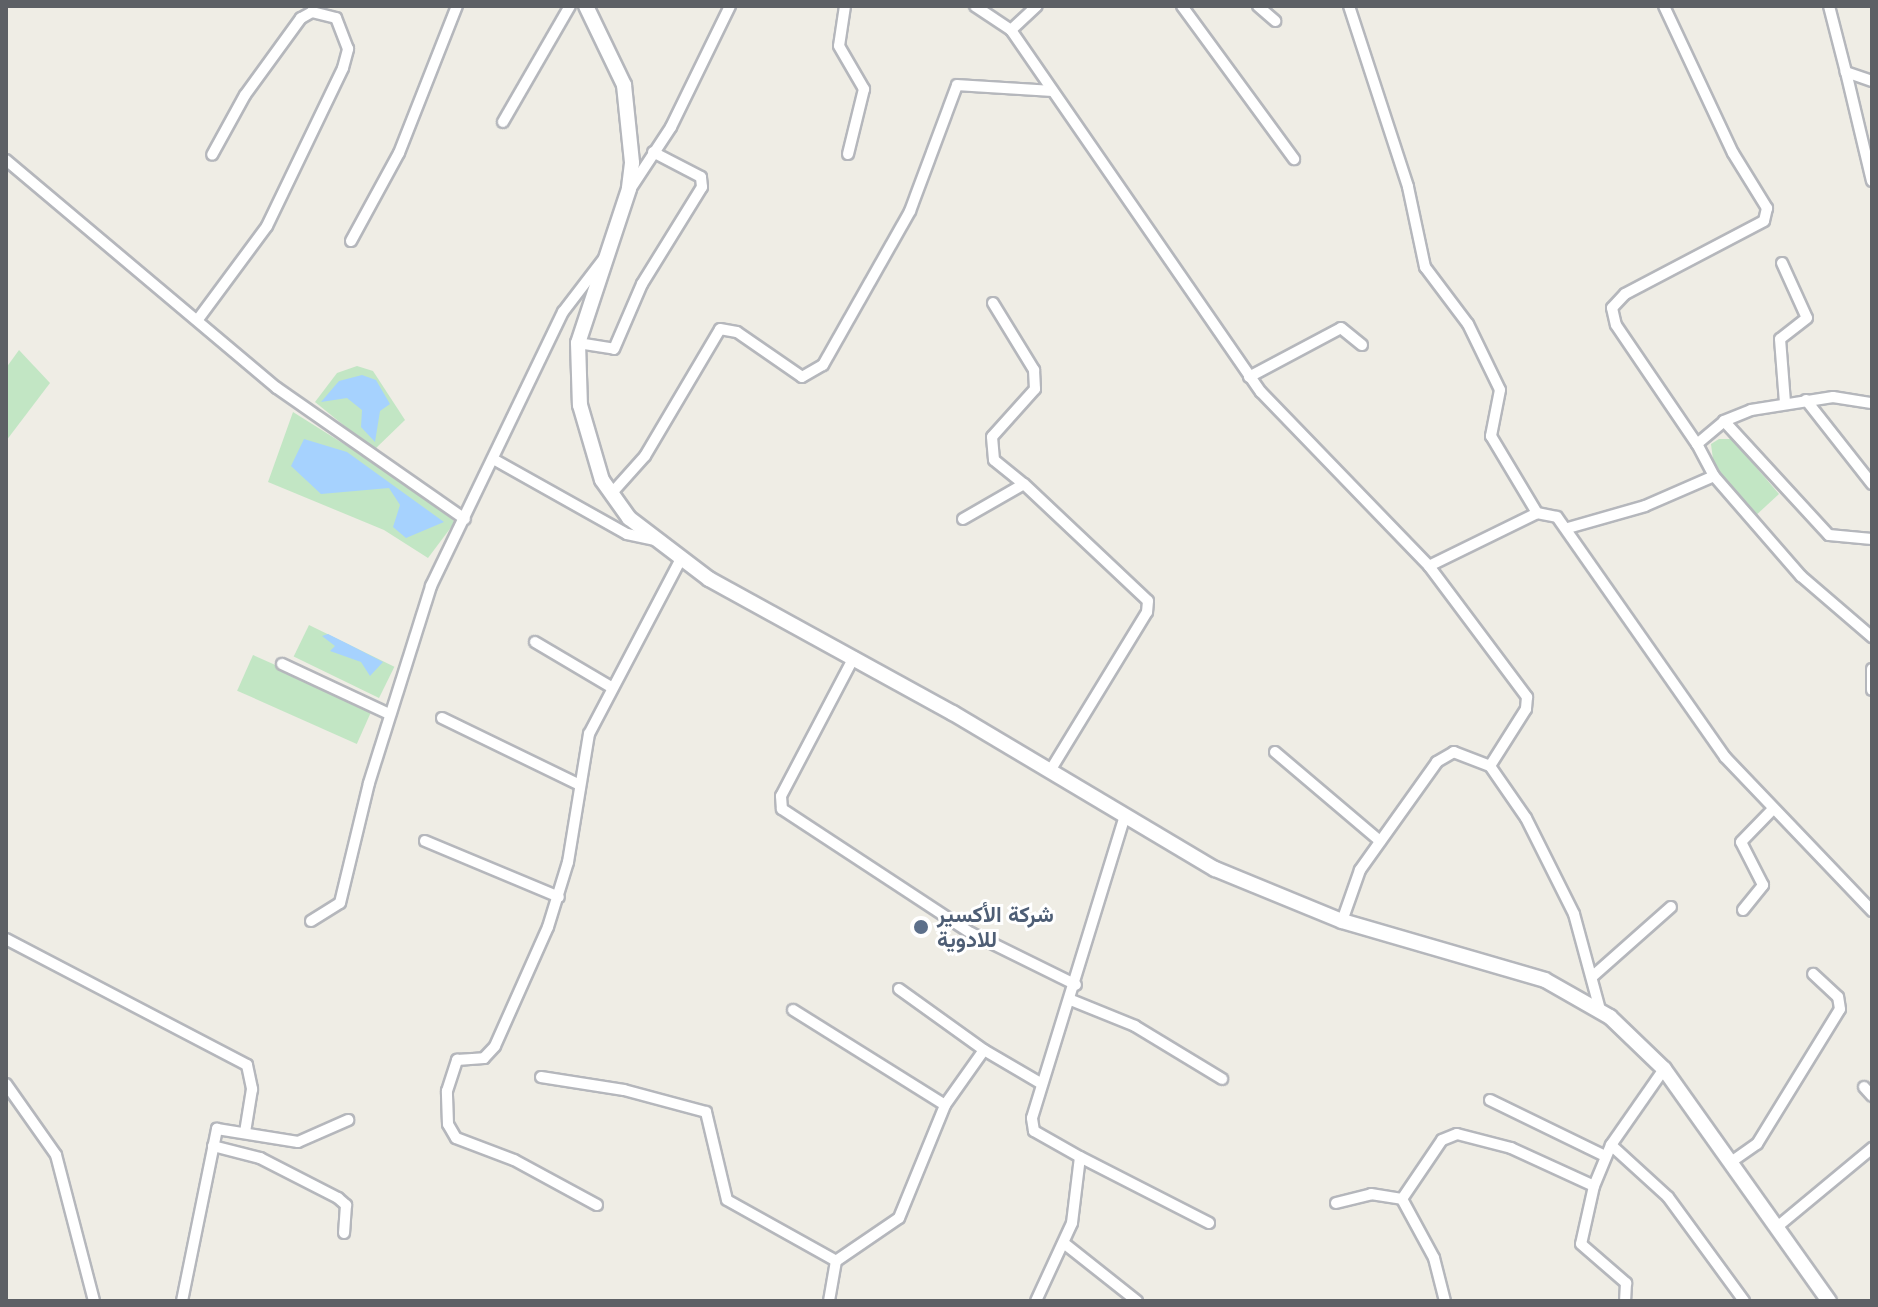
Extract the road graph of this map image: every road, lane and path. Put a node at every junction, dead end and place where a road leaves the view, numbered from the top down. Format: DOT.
graph roads {
  1 [pos="457,6"];
  2 [pos="570,6"];
  3 [pos="586,6"];
  4 [pos="730,6"];
  5 [pos="845,6"];
  6 [pos="975,6"];
  7 [pos="1037,6"];
  8 [pos="1182,6"];
  9 [pos="1258,6"];
  10 [pos="1349,6"];
  11 [pos="1664,6"];
  12 [pos="1829,6"];
  13 [pos="1275,21"];
  14 [pos="1011,30"];
  15 [pos="1846,72"];
  16 [pos="1872,81"];
  17 [pos="1052,91"];
  18 [pos="503,122"];
  19 [pos="653,152"];
  20 [pos="848,154"];
  21 [pos="212,155"];
  22 [pos="1294,159"];
  23 [pos="6,160"];
  24 [pos="1872,181"];
  25 [pos="629,189"];
  26 [pos="351,241"];
  27 [pos="605,257"];
  28 [pos="1782,263"];
  29 [pos="993,303"];
  30 [pos="199,318"];
  31 [pos="578,343"];
  32 [pos="1362,345"];
  33 [pos="1249,377"];
  34 [pos="1806,400"];
  35 [pos="1785,403"];
  36 [pos="1872,403"];
  37 [pos="1724,421"];
  38 [pos="1697,444"];
  39 [pos="495,460"];
  40 [pos="1714,476"];
  41 [pos="1024,484"];
  42 [pos="1872,484"];
  43 [pos="611,494"];
  44 [pos="1537,513"];
  45 [pos="465,519"];
  46 [pos="963,519"];
  47 [pos="1568,528"];
  48 [pos="1872,539"];
  49 [pos="655,540"];
  50 [pos="680,561"];
  51 [pos="1429,566"];
  52 [pos="1872,637"];
  53 [pos="535,642"];
  54 [pos="854,657"];
  55 [pos="282,664"];
  56 [pos="1872,669"];
  57 [pos="611,687"];
  58 [pos="1872,690"];
  59 [pos="389,714"];
  60 [pos="442,718"];
  61 [pos="1275,752"];
  62 [pos="1490,766"];
  63 [pos="1050,771"];
  64 [pos="578,784"];
  65 [pos="1773,809"];
  66 [pos="1125,815"];
  67 [pos="425,841"];
  68 [pos="1380,841"];
  69 [pos="559,897"];
  70 [pos="1671,907"];
  71 [pos="1743,910"];
  72 [pos="1872,911"];
  73 [pos="311,921"];
  74 [pos="1342,921"];
  75 [pos="6,939"];
  76 [pos="1813,974"];
  77 [pos="1593,976"];
  78 [pos="1076,985"];
  79 [pos="899,989"];
  80 [pos="1071,1000"];
  81 [pos="793,1010"];
  82 [pos="1600,1010"];
  83 [pos="984,1050"];
  84 [pos="1664,1069"];
  85 [pos="541,1077"];
  86 [pos="1222,1079"];
  87 [pos="6,1084"];
  88 [pos="1042,1084"];
  89 [pos="1864,1087"];
  90 [pos="1872,1096"];
  91 [pos="1490,1100"];
  92 [pos="945,1105"];
  93 [pos="348,1120"];
  94 [pos="245,1132"];
  95 [pos="1611,1145"];
  96 [pos="213,1146"];
  97 [pos="1872,1148"];
  98 [pos="1605,1156"];
  99 [pos="1080,1157"];
  100 [pos="1731,1162"];
  101 [pos="1594,1186"];
  102 [pos="1402,1199"];
  103 [pos="1336,1203"];
  104 [pos="597,1205"];
  105 [pos="1209,1223"];
  106 [pos="1777,1227"];
  107 [pos="344,1233"];
  108 [pos="1065,1244"];
  109 [pos="836,1261"];
  110 [pos="1630,1299"];
  111 [pos="94,1301"];
  112 [pos="182,1301"];
  113 [pos="829,1301"];
  114 [pos="1036,1301"];
  115 [pos="1137,1301"];
  116 [pos="1445,1301"];
  117 [pos="1744,1301"];
  118 [pos="1829,1301"];
  1 -- 26 [label="street"];
  2 -- 18 [label="street"];
  3 -- 25 [label="main road"];
  4 -- 19 [label="street"];
  5 -- 20 [label="street"];
  6 -- 14 [label="street"];
  7 -- 14 [label="street"];
  8 -- 22 [label="street"];
  9 -- 13 [label="street"];
  10 -- 44 [label="street"];
  11 -- 38 [label="street"];
  12 -- 15 [label="street"];
  14 -- 17 [label="street"];
  15 -- 16 [label="street"];
  15 -- 24 [label="street"];
  17 -- 33 [label="street"];
  17 -- 43 [label="street"];
  19 -- 25 [label="street"];
  19 -- 31 [label="street"];
  21 -- 30 [label="street"];
  23 -- 30 [label="street"];
  25 -- 27 [label="main road"];
  27 -- 31 [label="main road"];
  27 -- 39 [label="street"];
  28 -- 35 [label="street"];
  29 -- 41 [label="street"];
  30 -- 45 [label="street"];
  31 -- 43 [label="main road"];
  32 -- 33 [label="street"];
  33 -- 51 [label="street"];
  34 -- 35 [label="street"];
  34 -- 36 [label="street"];
  34 -- 42 [label="street"];
  35 -- 37 [label="street"];
  37 -- 38 [label="street"];
  37 -- 48 [label="street"];
  38 -- 40 [label="street"];
  39 -- 45 [label="street"];
  39 -- 49 [label="street"];
  40 -- 47 [label="street"];
  40 -- 52 [label="street"];
  41 -- 46 [label="street"];
  41 -- 63 [label="street"];
  43 -- 49 [label="main road"];
  44 -- 47 [label="street"];
  44 -- 51 [label="street"];
  45 -- 59 [label="street"];
  47 -- 65 [label="street"];
  49 -- 50 [label="main road"];
  50 -- 54 [label="main road"];
  50 -- 57 [label="street"];
  51 -- 62 [label="street"];
  53 -- 57 [label="street"];
  54 -- 63 [label="main road"];
  54 -- 78 [label="street"];
  55 -- 59 [label="street"];
  56 -- 58 [label="street"];
  57 -- 64 [label="street"];
  59 -- 73 [label="street"];
  60 -- 64 [label="street"];
  61 -- 68 [label="street"];
  62 -- 68 [label="street"];
  62 -- 77 [label="street"];
  63 -- 66 [label="main road"];
  64 -- 69 [label="street"];
  65 -- 71 [label="street"];
  65 -- 72 [label="street"];
  66 -- 74 [label="main road"];
  66 -- 78 [label="street"];
  67 -- 69 [label="street"];
  68 -- 74 [label="street"];
  69 -- 104 [label="street"];
  70 -- 77 [label="street"];
  74 -- 82 [label="main road"];
  75 -- 94 [label="street"];
  76 -- 100 [label="street"];
  77 -- 82 [label="street"];
  78 -- 80 [label="street"];
  79 -- 83 [label="street"];
  80 -- 86 [label="street"];
  80 -- 88 [label="street"];
  81 -- 92 [label="street"];
  82 -- 84 [label="main road"];
  83 -- 88 [label="street"];
  83 -- 92 [label="street"];
  84 -- 95 [label="street"];
  84 -- 100 [label="main road"];
  85 -- 109 [label="street"];
  87 -- 111 [label="street"];
  88 -- 99 [label="street"];
  89 -- 90 [label="street"];
  91 -- 98 [label="street"];
  92 -- 109 [label="street"];
  93 -- 94 [label="street"];
  94 -- 96 [label="street"];
  95 -- 98 [label="street"];
  95 -- 117 [label="street"];
  96 -- 107 [label="street"];
  96 -- 112 [label="street"];
  97 -- 106 [label="street"];
  98 -- 101 [label="street"];
  99 -- 105 [label="street"];
  99 -- 108 [label="street"];
  100 -- 106 [label="main road"];
  101 -- 102 [label="street"];
  101 -- 110 [label="street"];
  102 -- 103 [label="street"];
  102 -- 116 [label="street"];
  106 -- 118 [label="main road"];
  108 -- 114 [label="street"];
  108 -- 115 [label="street"];
  109 -- 113 [label="street"];
}
